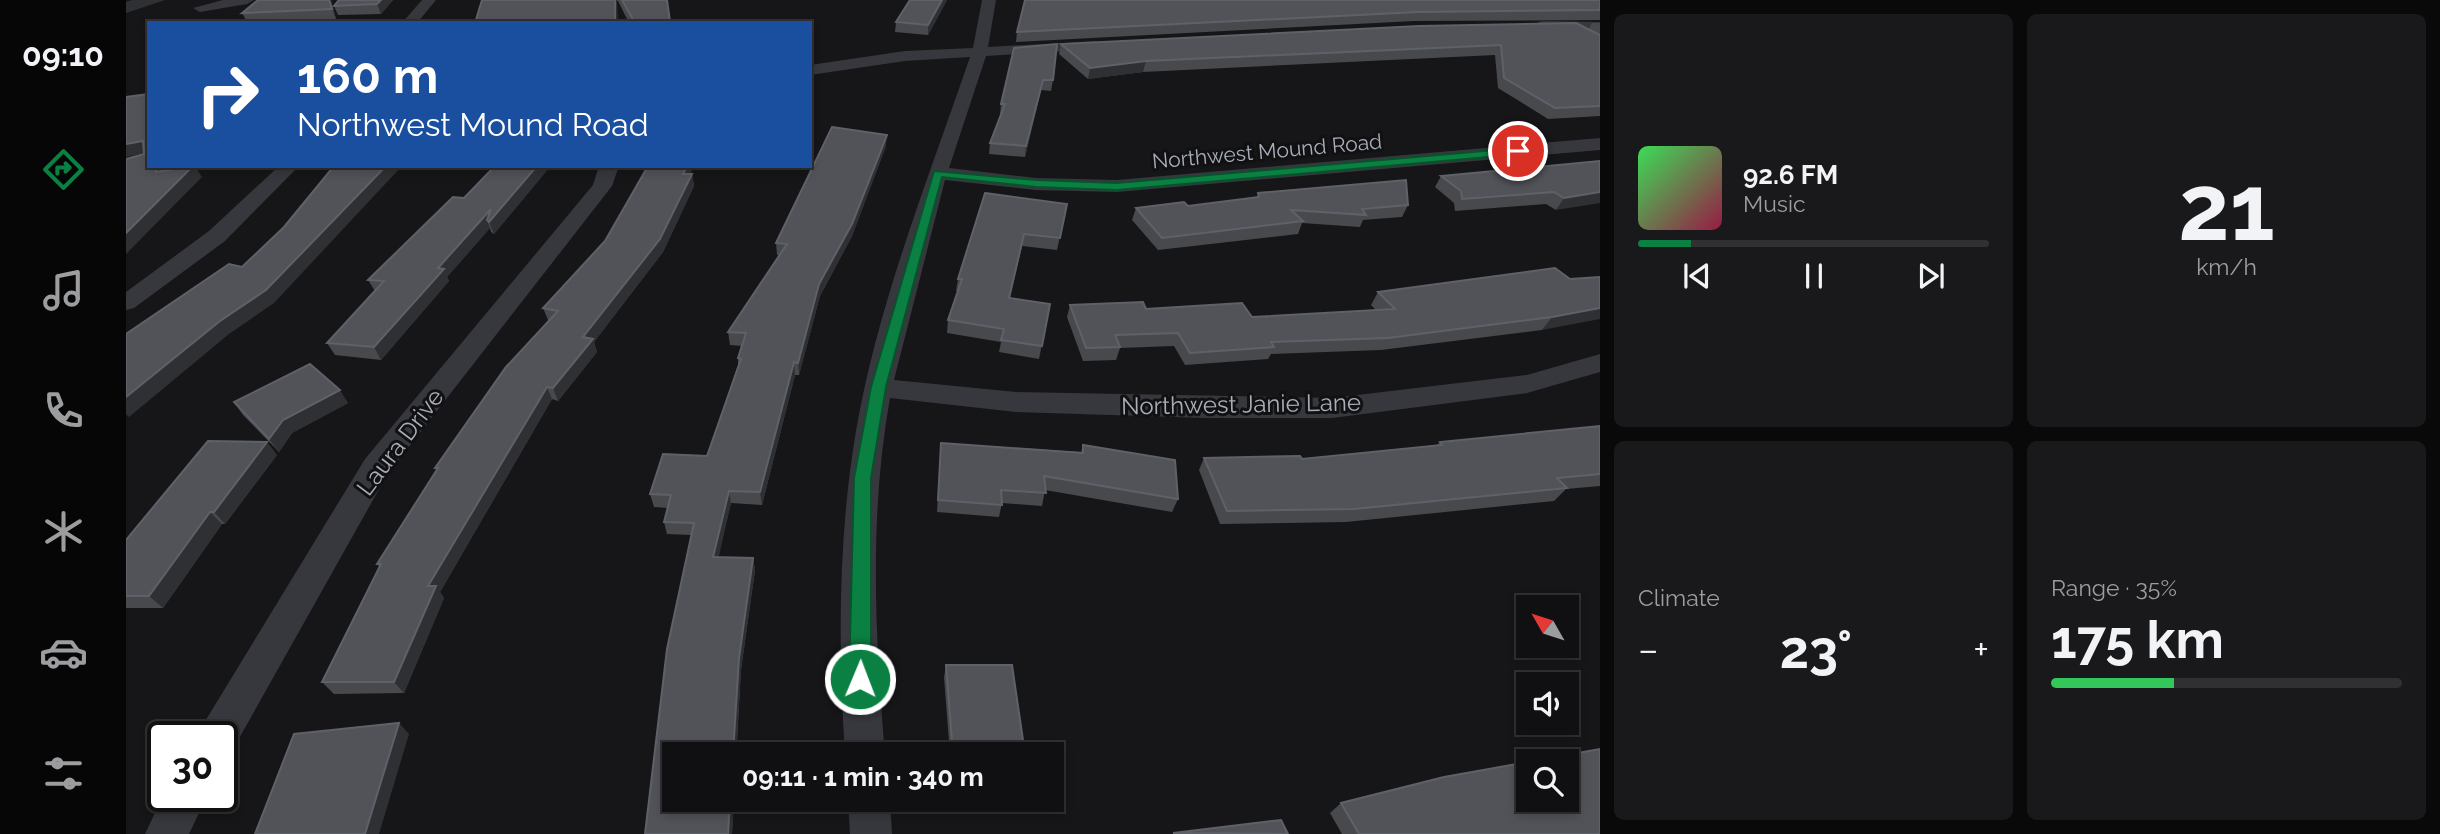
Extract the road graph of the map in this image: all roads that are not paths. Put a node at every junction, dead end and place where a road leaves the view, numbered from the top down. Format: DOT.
graph roads {
  1 [pos="247,0"];
  2 [pos="429,0"];
  3 [pos="989,0"];
  4 [pos="200,8"];
  5 [pos="411,21"];
  6 [pos="1522,25"];
  7 [pos="1600,26"];
  8 [pos="1116,44"];
  9 [pos="978,52"];
  10 [pos="812,69"];
  11 [pos="1600,144"];
  12 [pos="288,168"];
  13 [pos="609,168"];
  14 [pos="937,173"];
  15 [pos="126,303"];
  16 [pos="1600,363"];
  17 [pos="878,387"];
  18 [pos="227,721"];
  19 [pos="864,742"];
  20 [pos="178,812"];
  21 [pos="870,812"];
  22 [pos="166,834"];
  23 [pos="871,834"];
  1 -- 4 [label="street"];
  2 -- 5 [label="street"];
  3 -- 9 [label="street"];
  6 -- 7 [label="street"];
  8 -- 9 [label="street"];
  9 -- 10 [label="street"];
  9 -- 14 [label="street"];
  11 -- 14 [label="street, Northwest Mound Road"];
  12 -- 15 [label="street"];
  13 -- 18 [label="street, Laura Drive"];
  14 -- 17 [label="street"];
  16 -- 17 [label="street, Northwest Janie Lane"];
  17 -- 19 [label="street"];
  20 -- 22 [label="street"];
  21 -- 23 [label="street"];
}
